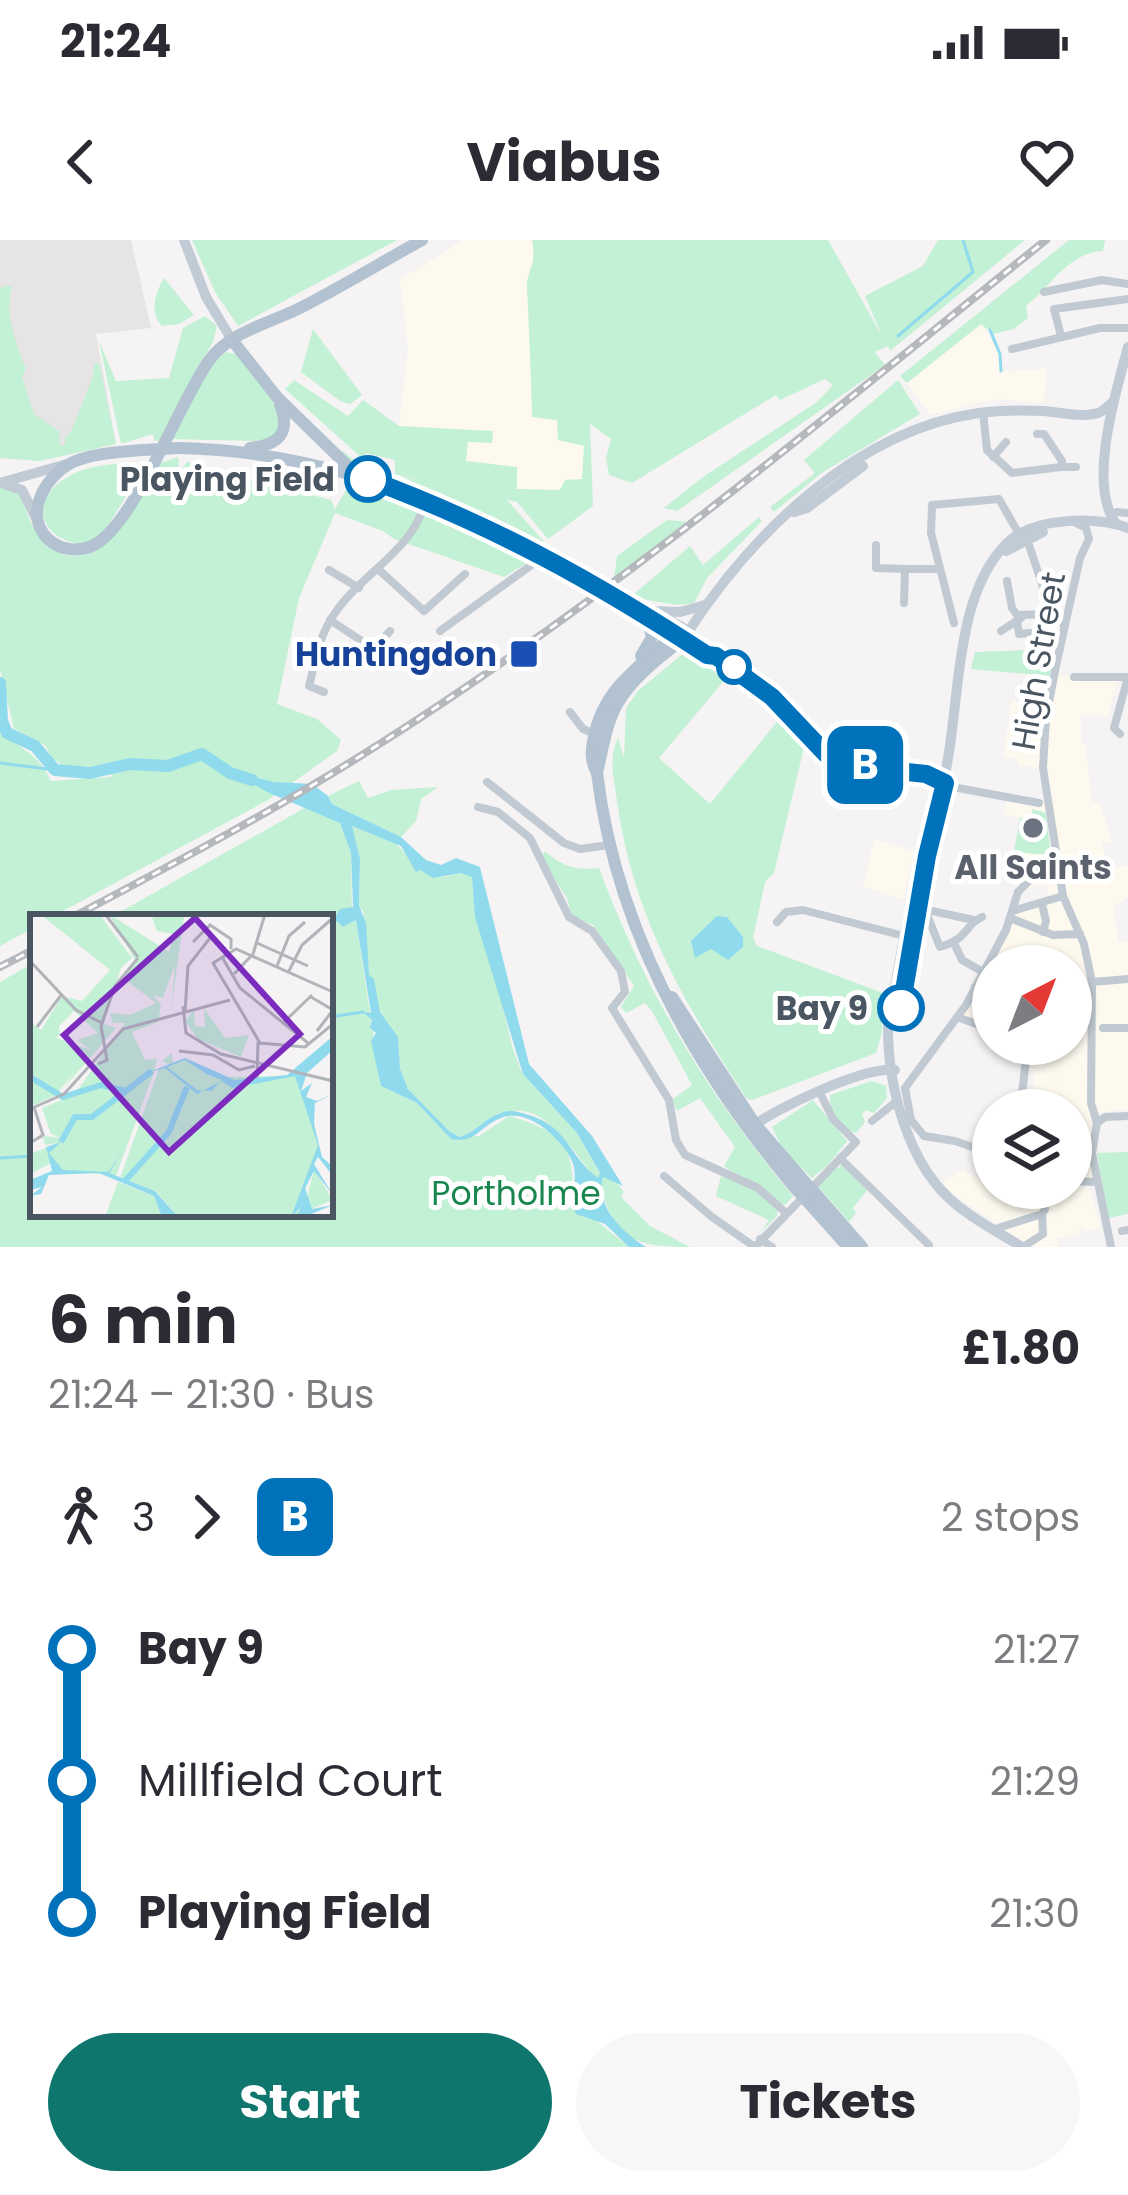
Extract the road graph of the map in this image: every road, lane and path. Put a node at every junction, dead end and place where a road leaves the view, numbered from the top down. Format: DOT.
graph roads {
  1 [pos="184,240"];
  2 [pos="422,240"];
  3 [pos="1128,284"];
  4 [pos="1044,292"];
  5 [pos="1128,299"];
  6 [pos="222,324"];
  7 [pos="1128,328"];
  8 [pos="1060,336"];
  9 [pos="232,340"];
  10 [pos="1128,347"];
  11 [pos="1012,349"];
  12 [pos="211,358"];
  13 [pos="277,397"];
  14 [pos="1112,402"];
  15 [pos="983,412"];
  16 [pos="1072,413"];
  17 [pos="311,431"];
  18 [pos="1036,434"];
  19 [pos="1107,441"];
  20 [pos="1006,442"];
  21 [pos="231,450"];
  22 [pos="992,457"];
  23 [pos="307,461"];
  24 [pos="70,464"];
  25 [pos="1061,467"];
  26 [pos="1076,467"];
  27 [pos="357,476"];
  28 [pos="0,484"];
  29 [pos="424,500"];
  30 [pos="1106,504"];
  31 [pos="36,518"];
  32 [pos="1119,520"];
  33 [pos="1080,523"];
  34 [pos="1019,534"];
  35 [pos="764,535"];
  36 [pos="1029,544"];
  37 [pos="774,545"];
  38 [pos="876,545"];
  39 [pos="544,555"];
  40 [pos="998,556"];
  41 [pos="905,568"];
  42 [pos="378,569"];
  43 [pos="939,569"];
  44 [pos="329,570"];
  45 [pos="462,580"];
  46 [pos="1007,581"];
  47 [pos="359,588"];
  48 [pos="904,603"];
  49 [pos="700,607"];
  50 [pos="640,611"];
  51 [pos="1052,614"];
  52 [pos="1019,619"];
  53 [pos="330,620"];
  54 [pos="954,623"];
  55 [pos="1064,625"];
  56 [pos="390,631"];
  57 [pos="440,631"];
  58 [pos="1001,632"];
  59 [pos="681,633"];
  60 [pos="1030,633"];
  61 [pos="638,662"];
  62 [pos="1074,677"];
  63 [pos="1128,677"];
  64 [pos="324,692"];
  65 [pos="570,712"];
  66 [pos="593,733"];
  67 [pos="1120,734"];
  68 [pos="939,781"];
  69 [pos="488,782"];
  70 [pos="1047,795"];
  71 [pos="1039,803"];
  72 [pos="478,807"];
  73 [pos="1051,816"];
  74 [pos="609,845"];
  75 [pos="1055,854"];
  76 [pos="1063,896"];
  77 [pos="1042,904"];
  78 [pos="1012,911"];
  79 [pos="777,922"];
  80 [pos="1043,932"];
  81 [pos="1080,934"];
  82 [pos="906,937"];
  83 [pos="954,943"];
  84 [pos="998,945"];
  85 [pos="1083,945"];
  86 [pos="972,966"];
  87 [pos="1128,979"];
  88 [pos="1092,984"];
  89 [pos="972,992"];
  90 [pos="957,1017"];
  91 [pos="972,1022"];
  92 [pos="1098,1028"];
  93 [pos="1128,1028"];
  94 [pos="919,1064"];
  95 [pos="895,1070"];
  96 [pos="905,1088"];
  97 [pos="819,1091"];
  98 [pos="897,1101"];
  99 [pos="779,1109"];
  100 [pos="1128,1116"];
  101 [pos="872,1121"];
  102 [pos="1096,1121"];
  103 [pos="751,1127"];
  104 [pos="924,1136"];
  105 [pos="972,1147"];
  106 [pos="779,1152"];
  107 [pos="919,1152"];
  108 [pos="840,1158"];
  109 [pos="664,1176"];
  110 [pos="1092,1183"];
  111 [pos="1096,1183"];
  112 [pos="799,1184"];
  113 [pos="811,1197"];
  114 [pos="1046,1209"];
  115 [pos="786,1213"];
  116 [pos="1042,1214"];
  117 [pos="998,1228"];
  118 [pos="758,1243"];
  119 [pos="929,1244"];
  120 [pos="1024,1246"];
  121 [pos="772,1247"];
  122 [pos="848,1247"];
  123 [pos="862,1247"];
  124 [pos="1111,1247"];
  1 -- 6 [label="main road"];
  2 -- 9 [label="main road"];
  3 -- 4 [label="street"];
  5 -- 8 [label="street"];
  6 -- 9 [label="main road"];
  6 -- 12 [label="main road"];
  7 -- 8 [label="street"];
  8 -- 11 [label="street"];
  9 -- 12 [label="main road"];
  9 -- 13 [label="main road"];
  10 -- 14 [label="main road"];
  12 -- 31 [label="main road"];
  13 -- 17 [label="main road"];
  13 -- 21 [label="main road"];
  14 -- 16 [label="main road"];
  14 -- 19 [label="main road"];
  15 -- 16 [label="main road"];
  15 -- 22 [label="street"];
  15 -- 35 [label="main road"];
  16 -- 19 [label="main road"];
  17 -- 23 [label="main road"];
  17 -- 27 [label="main road"];
  18 -- 25 [label="street"];
  19 -- 30 [label="main road"];
  20 -- 22 [label="street"];
  21 -- 23 [label="main road"];
  21 -- 24 [label="main road, bridge"];
  22 -- 25 [label="street"];
  23 -- 27 [label="main road"];
  24 -- 28 [label="main road"];
  24 -- 31 [label="main road"];
  25 -- 26 [label="street"];
  27 -- 29 [label="main road"];
  28 -- 31 [label="main road"];
  29 -- 39 [label="main road"];
  29 -- 42 [label="street"];
  30 -- 32 [label="main road"];
  30 -- 33 [label="main road"];
  32 -- 33 [label="main road"];
  33 -- 34 [label="main road"];
  33 -- 40 [label="main road"];
  33 -- 55 [label="street, High Street"];
  34 -- 40 [label="main road"];
  34 -- 43 [label="street"];
  35 -- 37 [label="street"];
  35 -- 49 [label="main road"];
  36 -- 51 [label="street"];
  38 -- 41 [label="street"];
  39 -- 50 [label="main road, bridge"];
  39 -- 57 [label="street"];
  40 -- 68 [label="main road"];
  41 -- 43 [label="street"];
  41 -- 48 [label="street"];
  42 -- 45 [label="street"];
  42 -- 47 [label="street"];
  43 -- 54 [label="street"];
  44 -- 47 [label="street"];
  46 -- 52 [label="street"];
  47 -- 53 [label="street"];
  49 -- 50 [label="main road"];
  49 -- 59 [label="main road"];
  50 -- 59 [label="main road"];
  50 -- 61 [label="main road"];
  51 -- 52 [label="street"];
  51 -- 55 [label="street"];
  52 -- 58 [label="street"];
  52 -- 60 [label="street"];
  53 -- 56 [label="street"];
  53 -- 64 [label="street"];
  55 -- 70 [label="street, High Street"];
  59 -- 61 [label="main road"];
  59 -- 66 [label="main road"];
  59 -- 68 [label="main road"];
  61 -- 66 [label="main road"];
  62 -- 63 [label="street"];
  63 -- 67 [label="street"];
  65 -- 66 [label="street"];
  66 -- 74 [label="main road"];
  68 -- 71 [label="street"];
  68 -- 82 [label="main road"];
  69 -- 74 [label="street"];
  70 -- 71 [label="street"];
  70 -- 73 [label="street, High Street"];
  71 -- 73 [label="street"];
  72 -- 115 [label="street"];
  73 -- 75 [label="street, High Street"];
  74 -- 103 [label="main road"];
  75 -- 76 [label="street, High Street"];
  75 -- 78 [label="street"];
  76 -- 77 [label="street"];
  76 -- 81 [label="street, High Street"];
  77 -- 78 [label="street"];
  77 -- 80 [label="street"];
  78 -- 80 [label="street"];
  78 -- 84 [label="street"];
  79 -- 82 [label="street"];
  80 -- 81 [label="street"];
  81 -- 85 [label="street, High Street"];
  82 -- 95 [label="main road"];
  83 -- 83 [label="street"];
  83 -- 86 [label="street"];
  87 -- 88 [label="street"];
  88 -- 92 [label="street, High Street"];
  89 -- 90 [label="street"];
  90 -- 91 [label="street"];
  90 -- 94 [label="street"];
  92 -- 93 [label="street"];
  92 -- 102 [label="street, High Street"];
  94 -- 95 [label="street"];
  94 -- 96 [label="street"];
  95 -- 96 [label="street"];
  95 -- 97 [label="main road"];
  95 -- 98 [label="main road"];
  96 -- 104 [label="street"];
  97 -- 99 [label="main road"];
  97 -- 108 [label="street"];
  98 -- 101 [label="street"];
  98 -- 107 [label="main road"];
  99 -- 103 [label="main road"];
  99 -- 106 [label="main road"];
  100 -- 102 [label="street"];
  102 -- 111 [label="street, High Street"];
  103 -- 106 [label="main road"];
  103 -- 112 [label="main road"];
  104 -- 105 [label="street"];
  104 -- 107 [label="street"];
  106 -- 112 [label="main road"];
  107 -- 120 [label="main road"];
  108 -- 115 [label="street"];
  108 -- 119 [label="street"];
  109 -- 118 [label="street"];
  110 -- 111 [label="street"];
  111 -- 124 [label="street, High Street"];
  112 -- 113 [label="main road, bridge"];
  113 -- 122 [label="main road"];
  113 -- 123 [label="main road"];
  114 -- 116 [label="street"];
  115 -- 118 [label="street"];
  116 -- 117 [label="street"];
  116 -- 120 [label="street"];
  118 -- 121 [label="street"];
}
